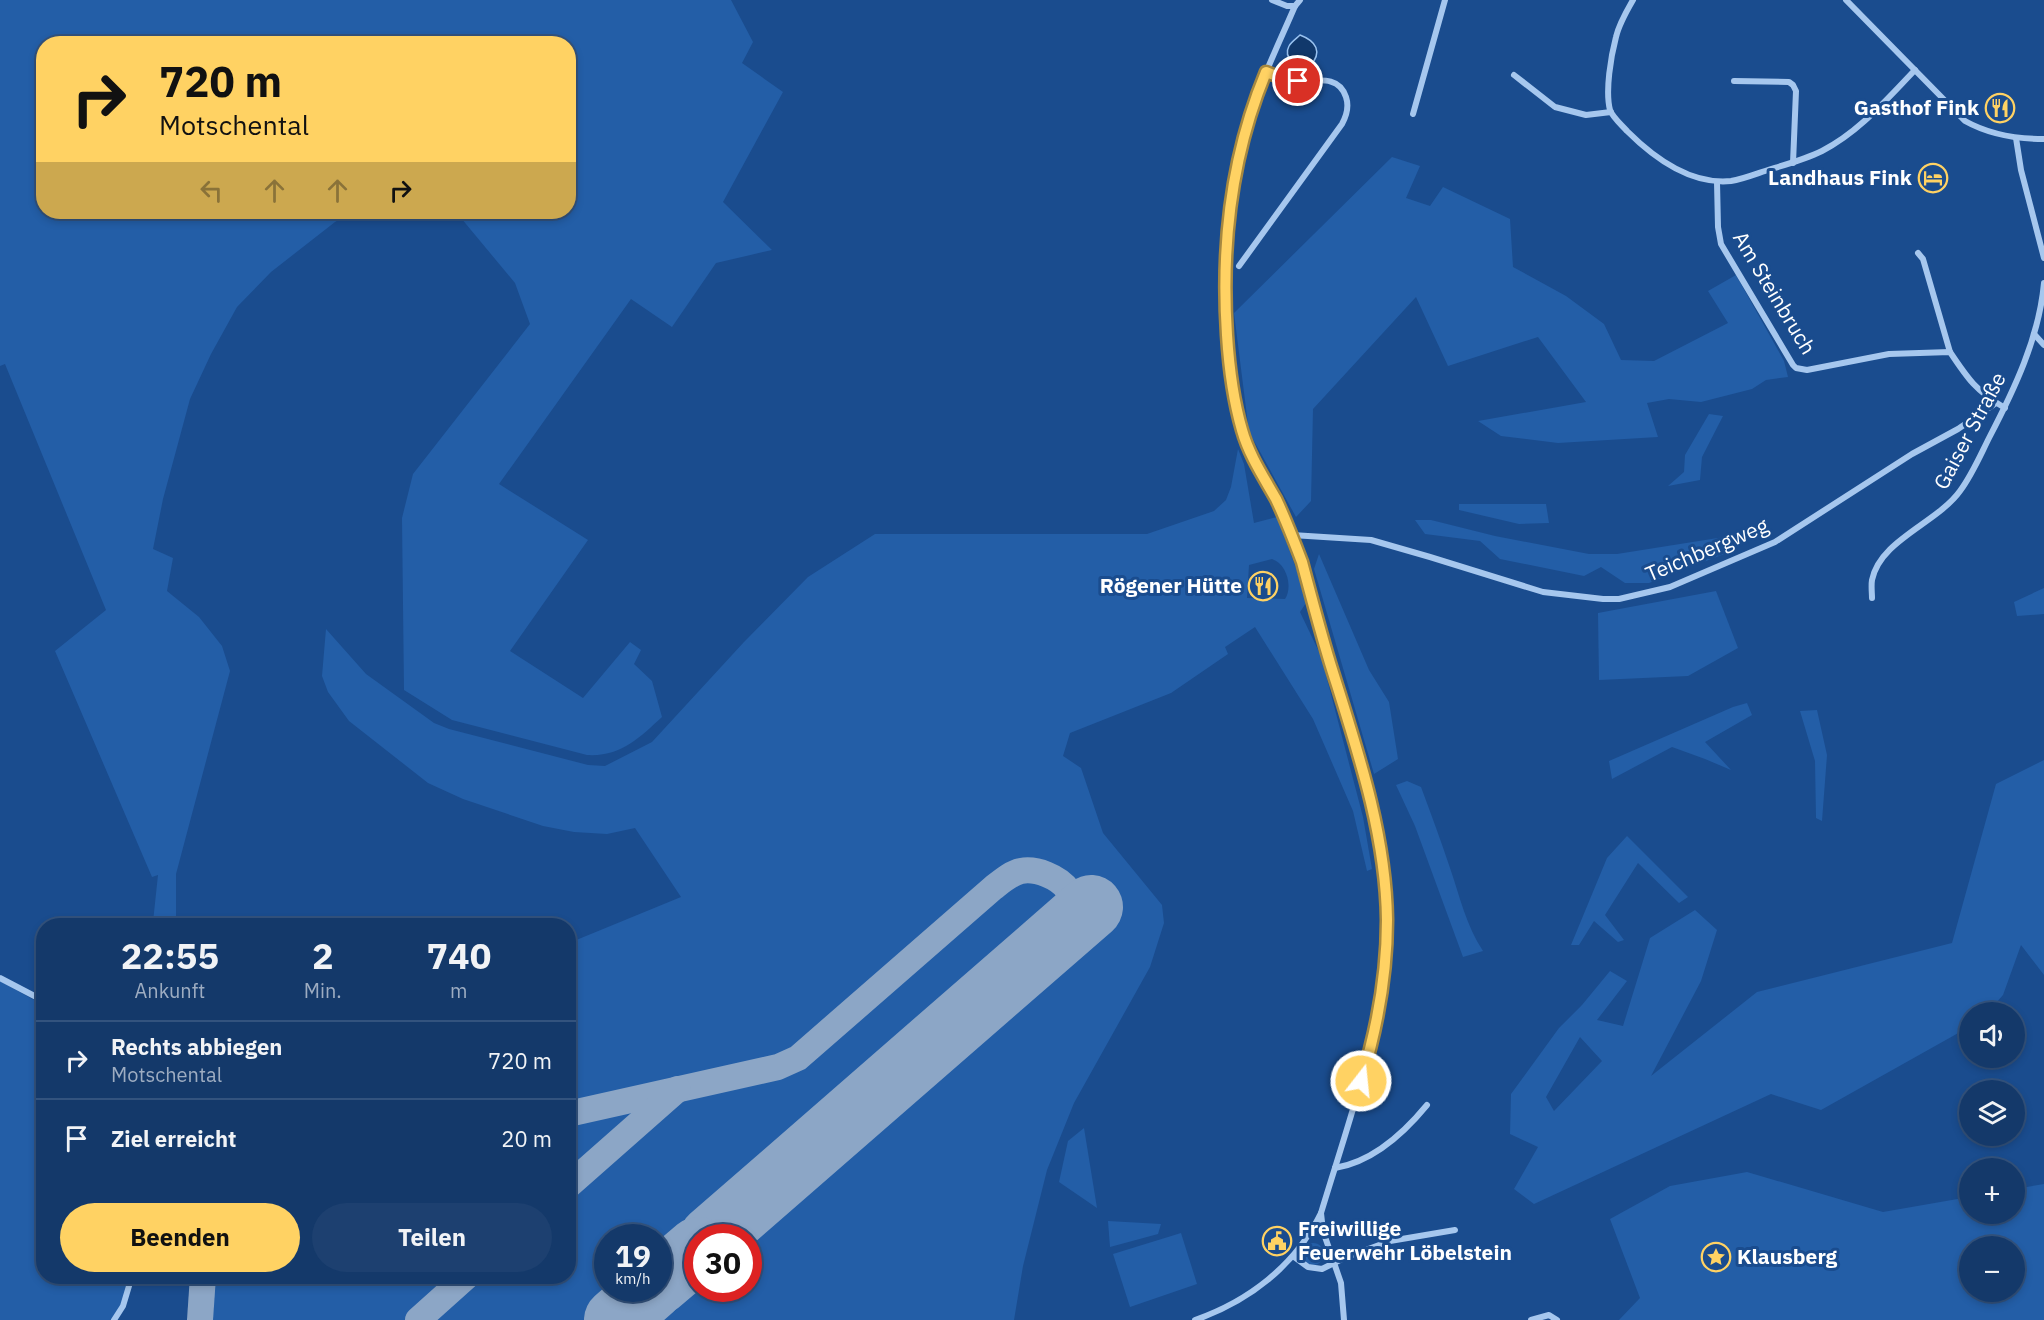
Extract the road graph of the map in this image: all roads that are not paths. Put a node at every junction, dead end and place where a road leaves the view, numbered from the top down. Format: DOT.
graph roads {
  1 [pos="1272,0"];
  2 [pos="1300,0"];
  3 [pos="1445,0"];
  4 [pos="1633,0"];
  5 [pos="1846,0"];
  6 [pos="1295,6"];
  7 [pos="1915,70"];
  8 [pos="1266,72"];
  9 [pos="1514,75"];
  10 [pos="1734,81"];
  11 [pos="1611,112"];
  12 [pos="1413,114"];
  13 [pos="2016,138"];
  14 [pos="2044,139"];
  15 [pos="1793,163"];
  16 [pos="1717,182"];
  17 [pos="1918,253"];
  18 [pos="2044,258"];
  19 [pos="1239,266"];
  20 [pos="2044,284"];
  21 [pos="2034,334"];
  22 [pos="2044,345"];
  23 [pos="1950,352"];
  24 [pos="1996,403"];
  25 [pos="2005,408"];
  26 [pos="1292,535"];
  27 [pos="1872,598"];
  28 [pos="0,978"];
  29 [pos="36,997"];
  30 [pos="1427,1106"];
  31 [pos="1335,1168"];
  32 [pos="1321,1213"];
  33 [pos="1455,1230"];
  34 [pos="1293,1256"];
  35 [pos="1335,1263"];
  36 [pos="130,1284"];
  37 [pos="114,1320"];
  38 [pos="1195,1320"];
  39 [pos="1344,1320"];
  40 [pos="1531,1320"];
  41 [pos="1557,1320"];
  1 -- 6 [label="street"];
  2 -- 6 [label="street"];
  3 -- 12 [label="street"];
  4 -- 11 [label="street"];
  5 -- 7 [label="street"];
  6 -- 8 [label="street"];
  7 -- 13 [label="street"];
  7 -- 15 [label="street"];
  8 -- 19 [label="street"];
  8 -- 26 [label="street"];
  9 -- 11 [label="street"];
  10 -- 15 [label="street"];
  11 -- 16 [label="street"];
  13 -- 14 [label="street"];
  13 -- 18 [label="street"];
  15 -- 16 [label="street"];
  16 -- 23 [label="street, Am Steinbruch"];
  17 -- 23 [label="street"];
  20 -- 21 [label="street, Gaiser Straße"];
  21 -- 22 [label="street"];
  21 -- 25 [label="street, Gaiser Straße"];
  23 -- 24 [label="street"];
  24 -- 25 [label="street"];
  24 -- 26 [label="street, Teichbergweg"];
  25 -- 27 [label="street, Gaiser Straße"];
  26 -- 31 [label="street"];
  28 -- 29 [label="street"];
  30 -- 31 [label="street"];
  31 -- 32 [label="street"];
  32 -- 34 [label="street"];
  32 -- 35 [label="street"];
  33 -- 35 [label="street"];
  34 -- 35 [label="street"];
  34 -- 38 [label="street"];
  35 -- 39 [label="street"];
  36 -- 37 [label="street"];
  40 -- 41 [label="street"];
}
